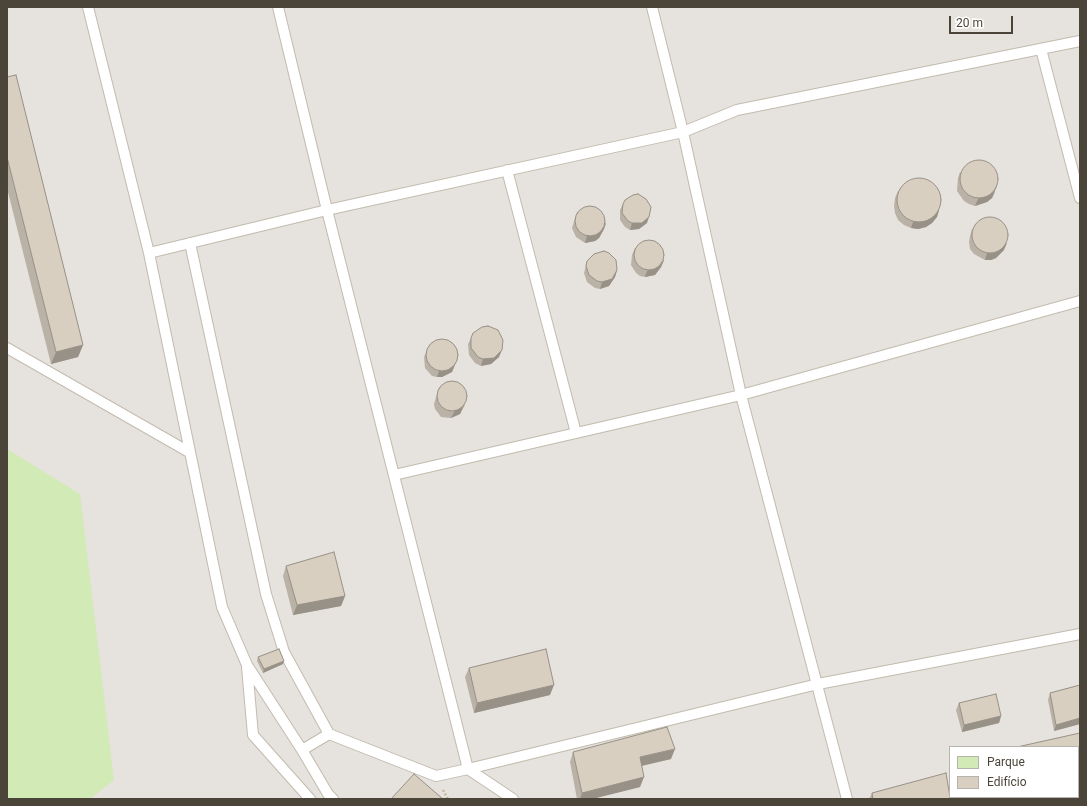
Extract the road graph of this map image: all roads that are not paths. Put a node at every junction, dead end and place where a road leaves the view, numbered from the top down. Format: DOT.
graph roads {
  1 [pos="88,7"];
  2 [pos="278,7"];
  3 [pos="652,7"];
  4 [pos="1080,40"];
  5 [pos="1041,49"];
  6 [pos="683,132"];
  7 [pos="508,170"];
  8 [pos="1080,198"];
  9 [pos="327,210"];
  10 [pos="190,243"];
  11 [pos="149,253"];
  12 [pos="1080,302"];
  13 [pos="7,348"];
  14 [pos="741,395"];
  15 [pos="576,434"];
  16 [pos="189,452"];
  17 [pos="394,475"];
  18 [pos="1080,634"];
  19 [pos="247,665"];
  20 [pos="818,684"];
  21 [pos="329,734"];
  22 [pos="302,750"];
  23 [pos="468,769"];
  24 [pos="310,799"];
  25 [pos="333,799"];
  26 [pos="513,799"];
  27 [pos="847,799"];
  1 -- 11 [label="lane"];
  2 -- 9 [label="lane"];
  3 -- 6 [label="lane"];
  4 -- 5 [label="lane"];
  5 -- 6 [label="lane"];
  5 -- 8 [label="lane"];
  6 -- 7 [label="lane"];
  6 -- 14 [label="lane"];
  7 -- 9 [label="lane"];
  7 -- 15 [label="lane"];
  9 -- 10 [label="lane"];
  9 -- 17 [label="lane"];
  10 -- 11 [label="lane"];
  10 -- 21 [label="lane"];
  11 -- 16 [label="lane"];
  12 -- 14 [label="lane"];
  13 -- 16 [label="lane"];
  14 -- 15 [label="lane"];
  14 -- 20 [label="lane"];
  15 -- 17 [label="lane"];
  16 -- 19 [label="lane"];
  17 -- 23 [label="lane"];
  18 -- 20 [label="lane"];
  19 -- 22 [label="lane"];
  19 -- 24 [label="lane"];
  20 -- 23 [label="lane"];
  20 -- 27 [label="lane"];
  21 -- 22 [label="lane"];
  21 -- 23 [label="lane"];
  22 -- 25 [label="lane"];
  23 -- 26 [label="lane"];
}
